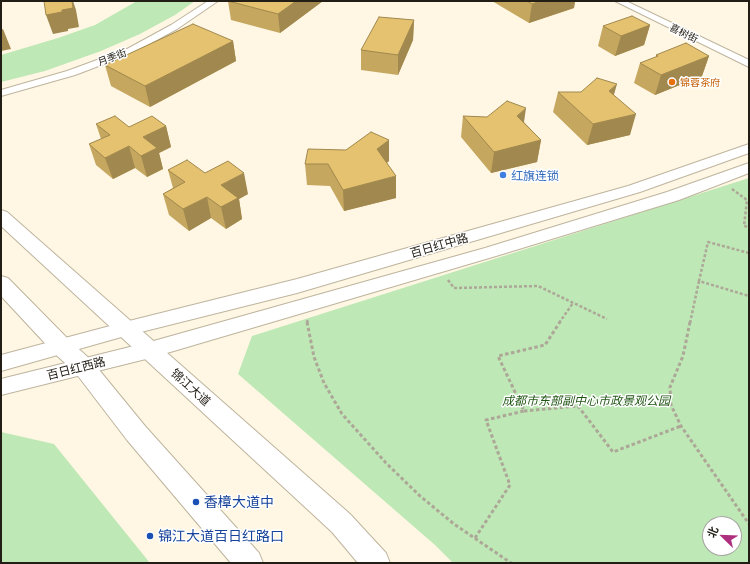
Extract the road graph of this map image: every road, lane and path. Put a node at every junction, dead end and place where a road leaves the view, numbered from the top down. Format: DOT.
graph roads {
  1 [pos="214,1"];
  2 [pos="619,1"];
  3 [pos="749,64"];
  4 [pos="1,93"];
  5 [pos="749,148"];
  6 [pos="749,168"];
  7 [pos="727,185"];
  8 [pos="748,201"];
  9 [pos="1,216"];
  10 [pos="749,228"];
  11 [pos="749,253"];
  12 [pos="444,275"];
  13 [pos="699,281"];
  14 [pos="1,283"];
  15 [pos="749,296"];
  16 [pos="573,303"];
  17 [pos="307,319"];
  18 [pos="607,319"];
  19 [pos="125,329"];
  20 [pos="62,347"];
  21 [pos="150,350"];
  22 [pos="1,363"];
  23 [pos="83,366"];
  24 [pos="1,387"];
  25 [pos="524,411"];
  26 [pos="681,426"];
  27 [pos="749,524"];
  28 [pos="475,538"];
  29 [pos="249,563"];
  30 [pos="376,563"];
  31 [pos="511,563"];
  1 -- 4 [label="street, 月季街"];
  2 -- 3 [label="street, 喜树街"];
  5 -- 19 [label="street, 百日红中路"];
  6 -- 21 [label="street, 百日红中路"];
  7 -- 8 [label="path"];
  8 -- 10 [label="path"];
  9 -- 19 [label="main road, 锦江大道"];
  11 -- 13 [label="path"];
  12 -- 16 [label="path"];
  13 -- 15 [label="path"];
  13 -- 26 [label="path"];
  14 -- 20 [label="main road"];
  16 -- 18 [label="path"];
  16 -- 25 [label="path"];
  17 -- 28 [label="path"];
  19 -- 20 [label="street, 百日红西路"];
  19 -- 21 [label="main road, 锦江大道"];
  20 -- 22 [label="street, 百日红西路"];
  20 -- 23 [label="main road"];
  21 -- 23 [label="street, 百日红西路"];
  21 -- 30 [label="main road, 锦江大道"];
  23 -- 24 [label="street, 百日红西路"];
  23 -- 29 [label="main road"];
  25 -- 26 [label="path"];
  25 -- 28 [label="path"];
  26 -- 27 [label="path"];
  28 -- 31 [label="path"];
}
